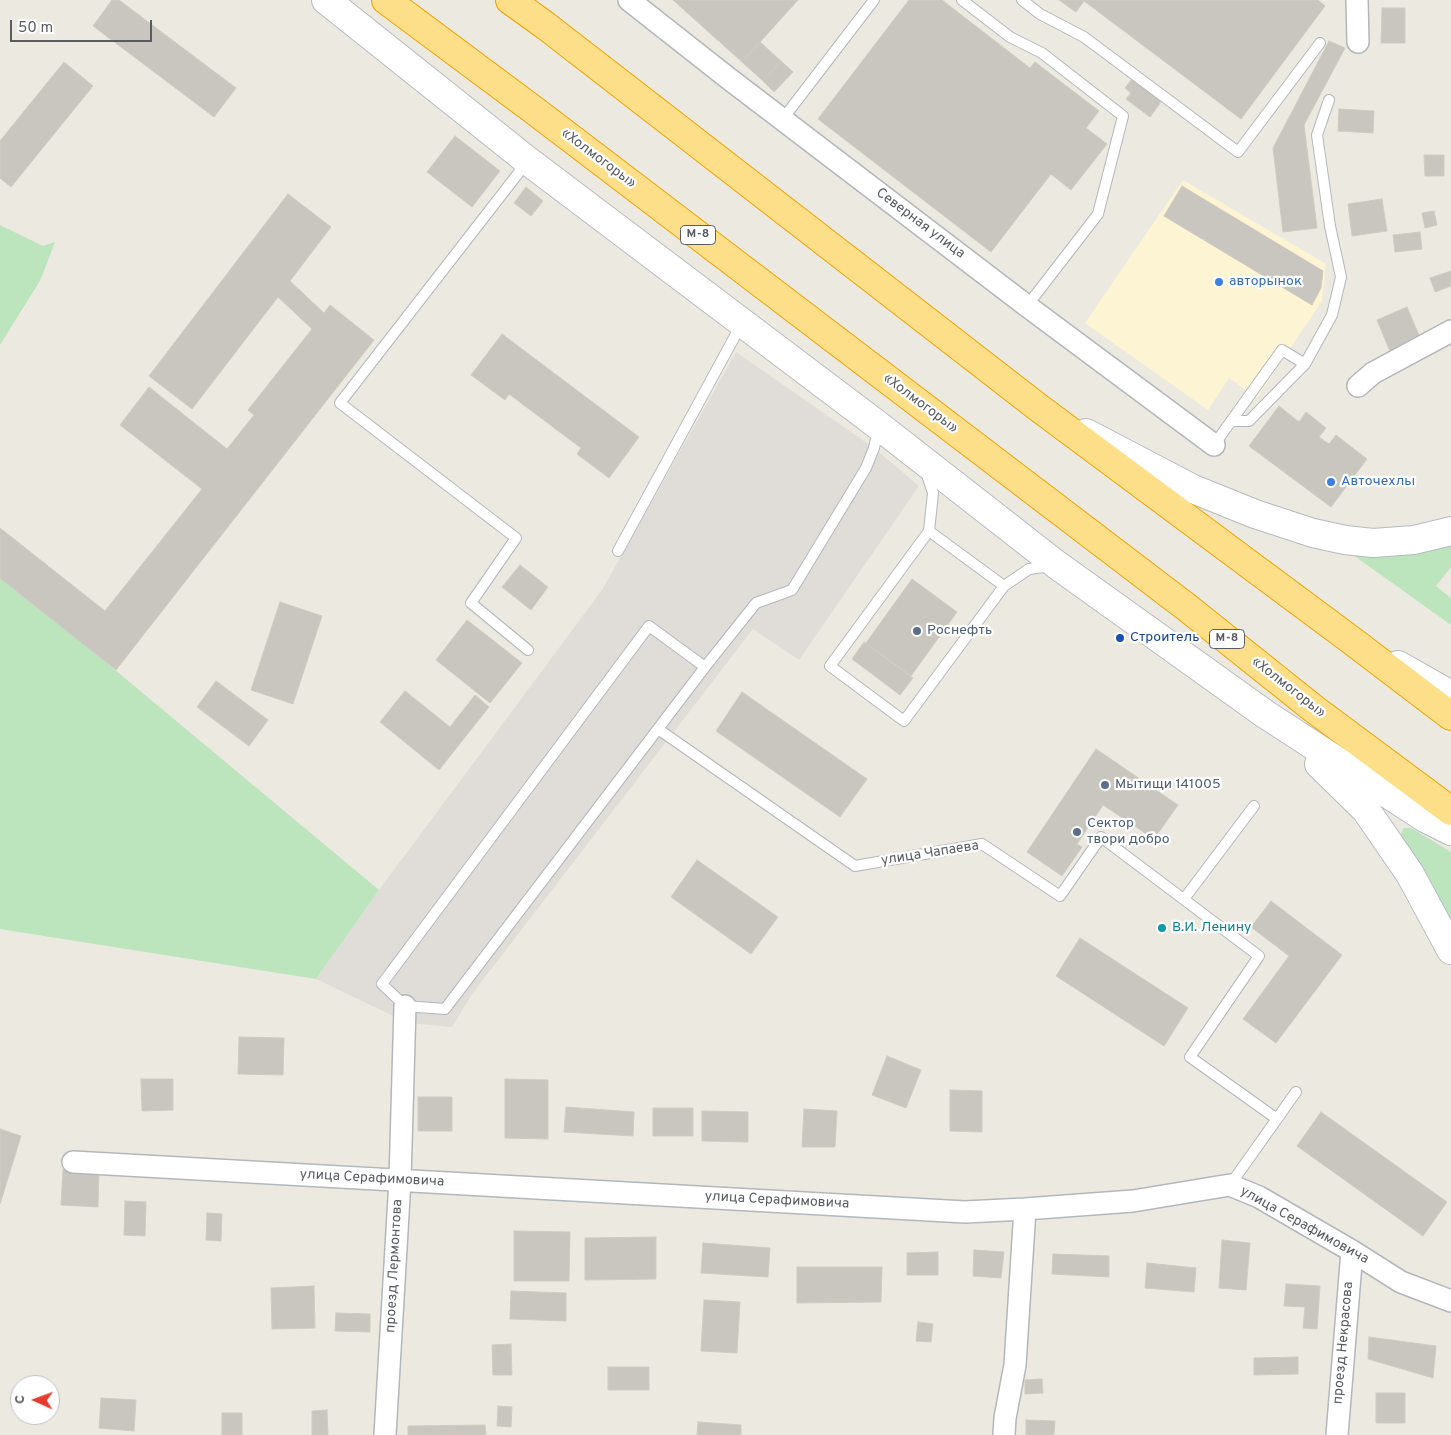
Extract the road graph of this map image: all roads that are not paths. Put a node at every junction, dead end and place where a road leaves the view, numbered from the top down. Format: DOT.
graph roads {
  1 [pos="326,0"];
  2 [pos="386,0"];
  3 [pos="510,0"];
  4 [pos="629,0"];
  5 [pos="874,0"];
  6 [pos="962,0"];
  7 [pos="1022,0"];
  8 [pos="1357,0"];
  9 [pos="1320,42"];
  10 [pos="1358,42"];
  11 [pos="1329,100"];
  12 [pos="782,120"];
  13 [pos="528,161"];
  14 [pos="1027,306"];
  15 [pos="744,324"];
  16 [pos="1451,331"];
  17 [pos="1305,364"];
  18 [pos="1358,386"];
  19 [pos="1039,408"];
  20 [pos="1231,421"];
  21 [pos="879,426"];
  22 [pos="1214,445"];
  23 [pos="923,461"];
  24 [pos="929,531"];
  25 [pos="1451,531"];
  26 [pos="618,551"];
  27 [pos="1057,565"];
  28 [pos="1004,586"];
  29 [pos="1351,640"];
  30 [pos="528,650"];
  31 [pos="705,667"];
  32 [pos="1451,695"];
  33 [pos="1265,714"];
  34 [pos="1451,716"];
  35 [pos="658,729"];
  36 [pos="1254,806"];
  37 [pos="1451,812"];
  38 [pos="1451,832"];
  39 [pos="1184,899"];
  40 [pos="1451,950"];
  41 [pos="405,1006"];
  42 [pos="1296,1092"];
  43 [pos="1277,1118"];
  44 [pos="72,1162"];
  45 [pos="400,1180"];
  46 [pos="1230,1185"];
  47 [pos="1025,1209"];
  48 [pos="1352,1251"];
  49 [pos="1451,1301"];
  50 [pos="385,1435"];
  51 [pos="1004,1435"];
  52 [pos="1336,1435"];
  1 -- 13 [label="street"];
  2 -- 37 [label="highway, «Холмогоры» / М-8"];
  3 -- 19 [label="highway"];
  4 -- 12 [label="street, Северная улица"];
  5 -- 12 [label="lane"];
  6 -- 14 [label="lane"];
  7 -- 9 [label="lane"];
  8 -- 10 [label="street"];
  11 -- 17 [label="lane"];
  12 -- 14 [label="street, Северная улица"];
  13 -- 15 [label="street"];
  13 -- 30 [label="lane"];
  14 -- 22 [label="street, Северная улица"];
  15 -- 21 [label="street"];
  15 -- 26 [label="lane"];
  16 -- 18 [label="street"];
  17 -- 20 [label="lane"];
  17 -- 20 [label="lane"];
  19 -- 25 [label="street"];
  19 -- 29 [label="highway"];
  20 -- 22 [label="lane"];
  21 -- 23 [label="street"];
  21 -- 31 [label="lane"];
  23 -- 24 [label="lane"];
  23 -- 27 [label="street"];
  24 -- 28 [label="lane"];
  24 -- 28 [label="lane"];
  27 -- 28 [label="lane"];
  27 -- 33 [label="street"];
  29 -- 32 [label="street"];
  29 -- 34 [label="highway"];
  31 -- 35 [label="lane"];
  31 -- 41 [label="lane"];
  33 -- 38 [label="street"];
  33 -- 40 [label="street"];
  35 -- 39 [label="lane, улица Чапаева"];
  35 -- 41 [label="lane"];
  36 -- 39 [label="lane"];
  39 -- 43 [label="lane, улица Чапаева"];
  41 -- 45 [label="street, проезд Лермонтова"];
  42 -- 43 [label="lane"];
  43 -- 46 [label="lane"];
  44 -- 45 [label="street, улица Серафимовича"];
  45 -- 47 [label="street, улица Серафимовича"];
  45 -- 50 [label="street, проезд Лермонтова"];
  46 -- 47 [label="street, улица Серафимовича"];
  46 -- 48 [label="street, улица Серафимовича"];
  47 -- 51 [label="street"];
  48 -- 49 [label="street, улица Серафимовича"];
  48 -- 52 [label="street, проезд Некрасова"];
}
